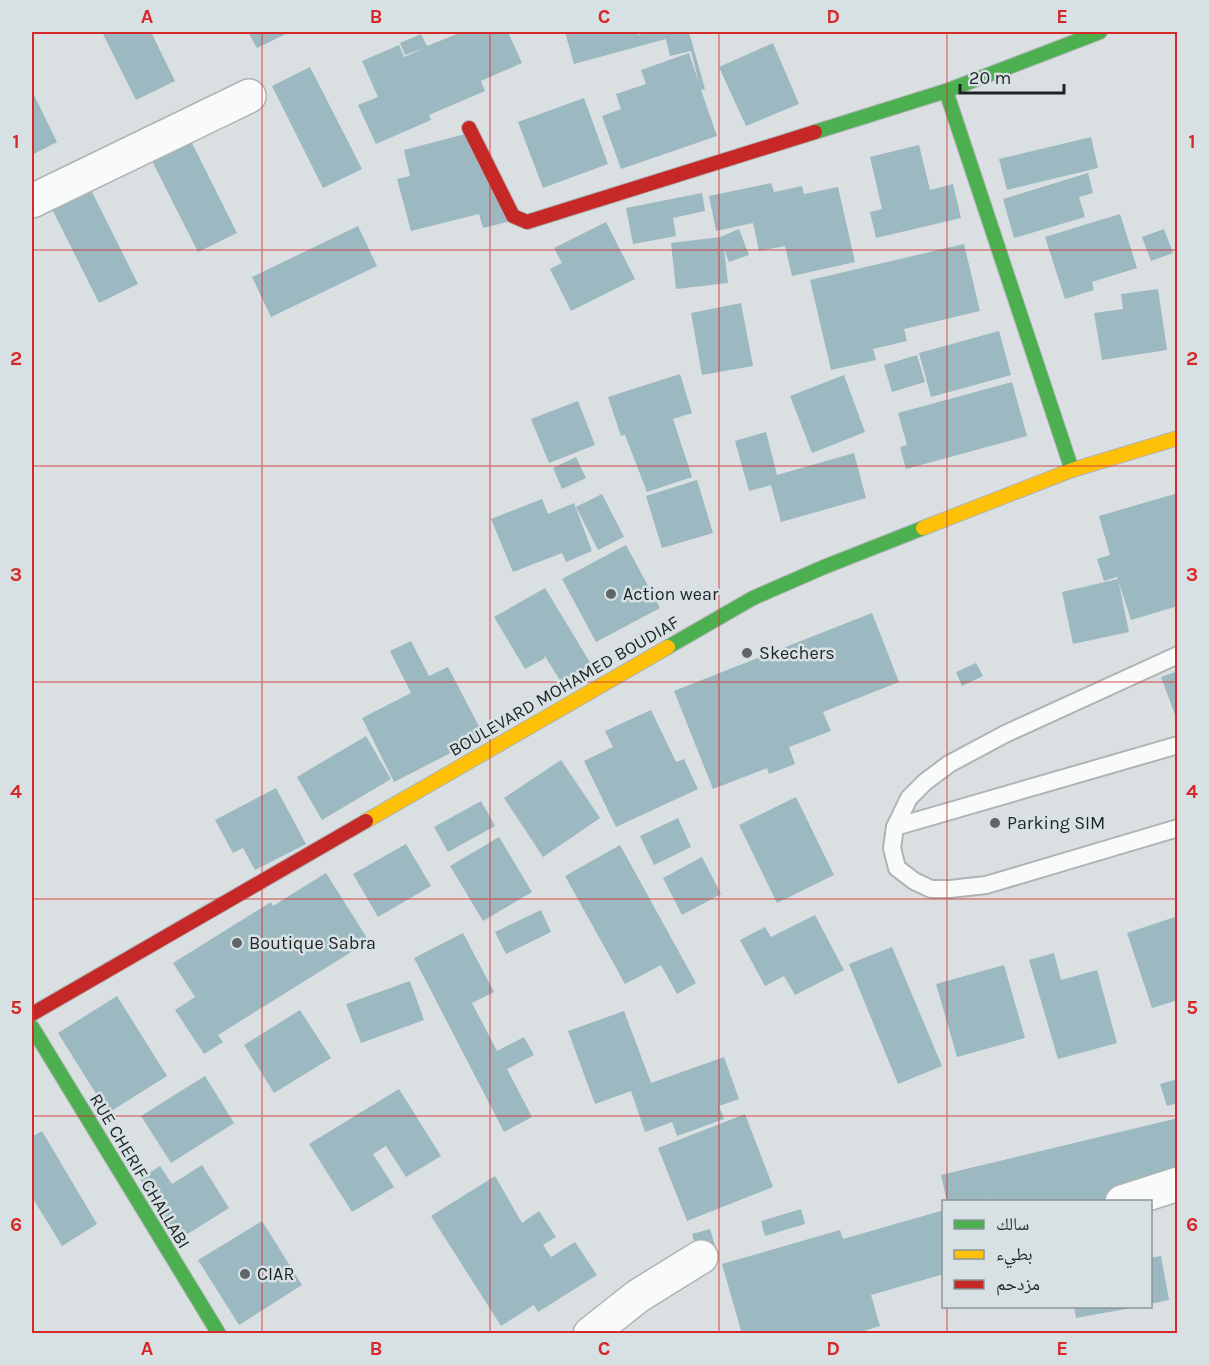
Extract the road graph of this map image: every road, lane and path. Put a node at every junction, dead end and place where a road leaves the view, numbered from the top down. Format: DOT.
graph roads {
  1 [pos="1100,32"];
  2 [pos="946,91"];
  3 [pos="249,96"];
  4 [pos="470,128"];
  5 [pos="32,201"];
  6 [pos="1178,438"];
  7 [pos="1072,470"];
  8 [pos="1178,655"];
  9 [pos="1178,745"];
  10 [pos="895,827"];
  11 [pos="1178,828"];
  12 [pos="32,1014"];
  13 [pos="32,1027"];
  14 [pos="1178,1184"];
  15 [pos="1128,1200"];
  16 [pos="701,1257"];
  17 [pos="219,1334"];
  18 [pos="590,1334"];
  1 -- 2 [label="street"];
  2 -- 4 [label="street"];
  2 -- 7 [label="street"];
  3 -- 5 [label="street"];
  6 -- 7 [label="street, BOULEVARD MOHAMED BOUDIAF"];
  7 -- 12 [label="street, BOULEVARD MOHAMED BOUDIAF"];
  8 -- 10 [label="lane"];
  9 -- 10 [label="lane"];
  10 -- 11 [label="lane"];
  13 -- 17 [label="street, RUE CHERIF CHALLABI"];
  14 -- 15 [label="street"];
  16 -- 18 [label="street"];
}
